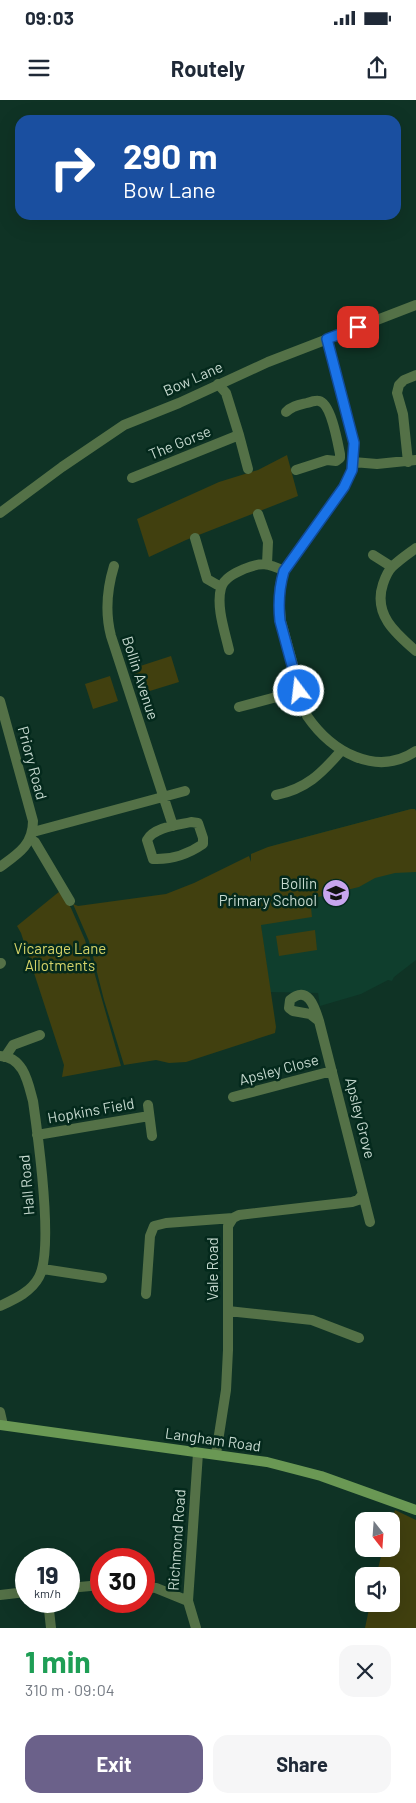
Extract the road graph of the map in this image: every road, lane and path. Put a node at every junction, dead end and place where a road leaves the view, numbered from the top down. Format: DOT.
graph roads {
  1 [pos="416,305"];
  2 [pos="327,339"];
  3 [pos="416,375"];
  4 [pos="218,384"];
  5 [pos="286,412"];
  6 [pos="348,418"];
  7 [pos="332,422"];
  8 [pos="239,435"];
  9 [pos="412,461"];
  10 [pos="353,462"];
  11 [pos="248,469"];
  12 [pos="296,470"];
  13 [pos="132,478"];
  14 [pos="0,513"];
  15 [pos="258,514"];
  16 [pos="195,538"];
  17 [pos="416,548"];
  18 [pos="373,555"];
  19 [pos="267,564"];
  20 [pos="114,566"];
  21 [pos="392,567"];
  22 [pos="284,571"];
  23 [pos="221,588"];
  24 [pos="229,650"];
  25 [pos="416,651"];
  26 [pos="299,691"];
  27 [pos="0,701"];
  28 [pos="239,707"];
  29 [pos="341,751"];
  30 [pos="416,751"];
  31 [pos="185,790"];
  32 [pos="276,795"];
  33 [pos="162,796"];
  34 [pos="173,826"];
  35 [pos="31,836"];
  36 [pos="0,867"];
  37 [pos="70,901"];
  38 [pos="320,1021"];
  39 [pos="40,1035"];
  40 [pos="2,1056"];
  41 [pos="332,1071"];
  42 [pos="233,1097"];
  43 [pos="148,1105"];
  44 [pos="149,1116"];
  45 [pos="37,1136"];
  46 [pos="152,1136"];
  47 [pos="362,1195"];
  48 [pos="233,1218"];
  49 [pos="370,1222"];
  50 [pos="43,1269"];
  51 [pos="102,1278"];
  52 [pos="146,1294"];
  53 [pos="0,1306"];
  54 [pos="228,1311"];
  55 [pos="359,1338"];
  56 [pos="0,1412"];
  57 [pos="1,1425"];
  58 [pos="198,1453"];
  59 [pos="216,1454"];
  60 [pos="416,1510"];
  61 [pos="155,1588"];
  62 [pos="15,1593"];
  63 [pos="0,1595"];
  64 [pos="188,1601"];
  65 [pos="49,1613"];
  66 [pos="51,1628"];
  67 [pos="196,1628"];
  1 -- 2 [label="street, Bow Lane"];
  2 -- 4 [label="street, Bow Lane"];
  2 -- 6 [label="street"];
  3 -- 9 [label="street"];
  4 -- 8 [label="street"];
  4 -- 14 [label="street, Bow Lane"];
  5 -- 7 [label="street"];
  6 -- 7 [label="street"];
  6 -- 10 [label="street"];
  7 -- 12 [label="street"];
  8 -- 11 [label="street"];
  8 -- 13 [label="street, The Gorse"];
  9 -- 10 [label="street"];
  10 -- 22 [label="street"];
  15 -- 19 [label="street"];
  16 -- 23 [label="street"];
  17 -- 21 [label="street"];
  18 -- 21 [label="street"];
  19 -- 22 [label="street"];
  19 -- 23 [label="street"];
  20 -- 33 [label="street, Bollin Avenue"];
  21 -- 25 [label="street"];
  22 -- 26 [label="street"];
  23 -- 24 [label="street"];
  26 -- 28 [label="street"];
  26 -- 29 [label="street"];
  27 -- 35 [label="street, Priory Road"];
  29 -- 30 [label="street"];
  29 -- 32 [label="street"];
  31 -- 33 [label="street"];
  33 -- 34 [label="street, Bollin Avenue"];
  33 -- 35 [label="street"];
  34 -- 34 [label="street"];
  35 -- 36 [label="street"];
  35 -- 37 [label="street"];
  38 -- 41 [label="street, Apsley Grove"];
  39 -- 40 [label="street"];
  40 -- 45 [label="street, Hall Road"];
  41 -- 42 [label="street, Apsley Close"];
  41 -- 47 [label="street, Apsley Grove"];
  43 -- 44 [label="street, Hopkins Field"];
  44 -- 45 [label="street, Hopkins Field"];
  44 -- 46 [label="street, Hopkins Field"];
  45 -- 50 [label="street, Hall Road"];
  47 -- 48 [label="street, Vale Road"];
  47 -- 49 [label="street, Apsley Grove"];
  48 -- 52 [label="street"];
  48 -- 54 [label="street, Vale Road"];
  50 -- 51 [label="street"];
  50 -- 53 [label="street"];
  54 -- 55 [label="street"];
  54 -- 59 [label="street, Vale Road"];
  56 -- 57 [label="street"];
  57 -- 58 [label="main road, Langham Road"];
  58 -- 59 [label="main road, Langham Road"];
  58 -- 64 [label="street, Richmond Road"];
  59 -- 60 [label="main road, Langham Road"];
  61 -- 64 [label="street"];
  62 -- 63 [label="street"];
  64 -- 67 [label="street, Richmond Road"];
  65 -- 66 [label="street"];
}
